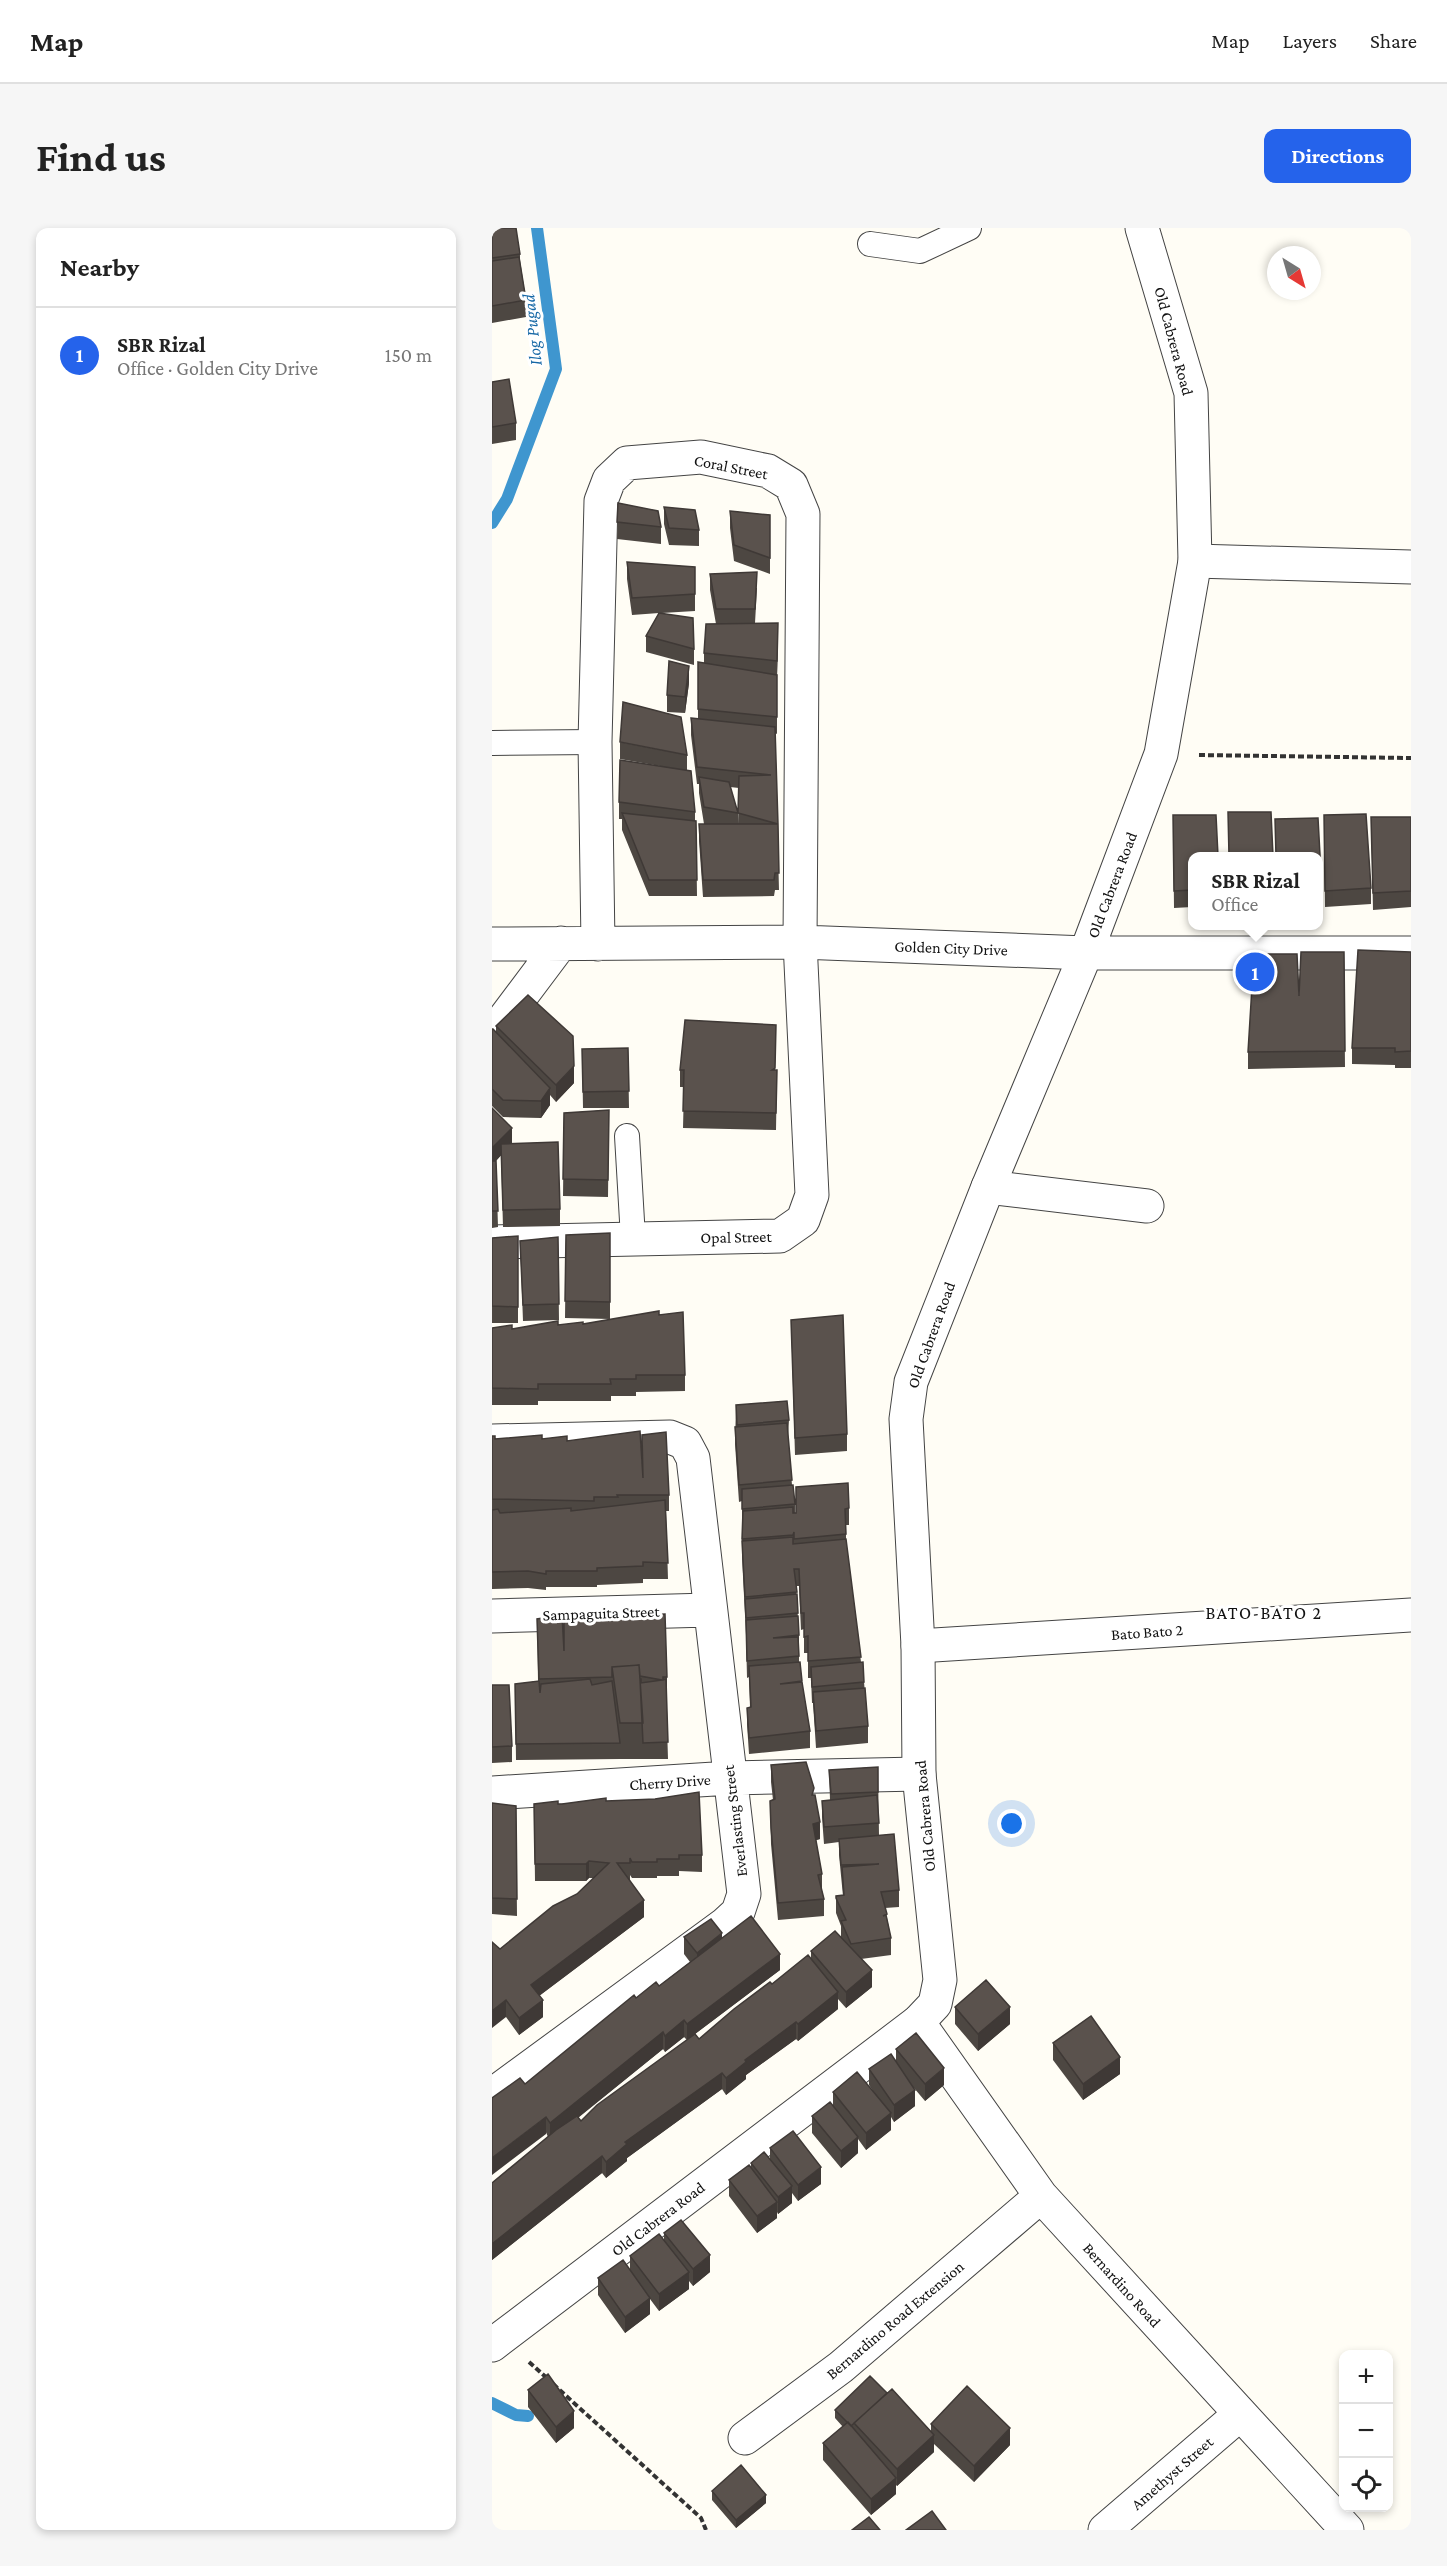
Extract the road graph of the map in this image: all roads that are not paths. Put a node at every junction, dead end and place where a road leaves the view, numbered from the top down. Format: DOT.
graph roads {
  1 [pos="969,228"];
  2 [pos="1142,228"];
  3 [pos="870,244"];
  4 [pos="1195,561"];
  5 [pos="1411,567"];
  6 [pos="595,742"];
  7 [pos="492,743"];
  8 [pos="800,942"];
  9 [pos="561,943"];
  10 [pos="492,944"];
  11 [pos="598,944"];
  12 [pos="1411,953"];
  13 [pos="1086,954"];
  14 [pos="492,1035"];
  15 [pos="627,1136"];
  16 [pos="988,1187"];
  17 [pos="1147,1206"];
  18 [pos="633,1238"];
  19 [pos="492,1242"];
  20 [pos="492,1441"];
  21 [pos="709,1610"];
  22 [pos="1411,1615"];
  23 [pos="492,1616"];
  24 [pos="918,1646"];
  25 [pos="919,1774"];
  26 [pos="730,1778"];
  27 [pos="492,1793"];
  28 [pos="918,2022"];
  29 [pos="492,2095"];
  30 [pos="1041,2196"];
  31 [pos="497,2341"];
  32 [pos="1239,2415"];
  33 [pos="745,2438"];
  34 [pos="1105,2530"];
  35 [pos="1347,2530"];
  1 -- 3 [label="lane"];
  2 -- 4 [label="street, Old Cabrera Road"];
  4 -- 5 [label="street"];
  4 -- 13 [label="street, Old Cabrera Road"];
  6 -- 7 [label="lane"];
  6 -- 8 [label="street, Coral Street"];
  6 -- 11 [label="street, Coral Street"];
  8 -- 11 [label="street, Golden City Drive"];
  8 -- 13 [label="street, Golden City Drive"];
  8 -- 18 [label="street, Opal Street"];
  9 -- 10 [label="street, Golden City Drive"];
  9 -- 11 [label="street, Golden City Drive"];
  9 -- 14 [label="street"];
  12 -- 13 [label="street, Golden City Drive"];
  13 -- 16 [label="street, Old Cabrera Road"];
  15 -- 18 [label="lane"];
  16 -- 17 [label="street"];
  16 -- 24 [label="street, Old Cabrera Road"];
  18 -- 19 [label="street, Opal Street"];
  20 -- 21 [label="street, Everlasting Street"];
  21 -- 23 [label="street, Sampaguita Street"];
  21 -- 26 [label="street, Everlasting Street"];
  22 -- 24 [label="street, Bato Bato 2"];
  24 -- 25 [label="street, Old Cabrera Road"];
  25 -- 26 [label="street, Cherry Drive"];
  25 -- 28 [label="street, Old Cabrera Road"];
  26 -- 27 [label="street, Cherry Drive"];
  26 -- 29 [label="street, Everlasting Street"];
  28 -- 30 [label="street, Bernardino Road"];
  28 -- 31 [label="street, Old Cabrera Road"];
  30 -- 32 [label="street, Bernardino Road"];
  30 -- 33 [label="street, Bernardino Road Extension"];
  32 -- 34 [label="street, Amethyst Street"];
  32 -- 35 [label="street, Bernardino Road"];
}
